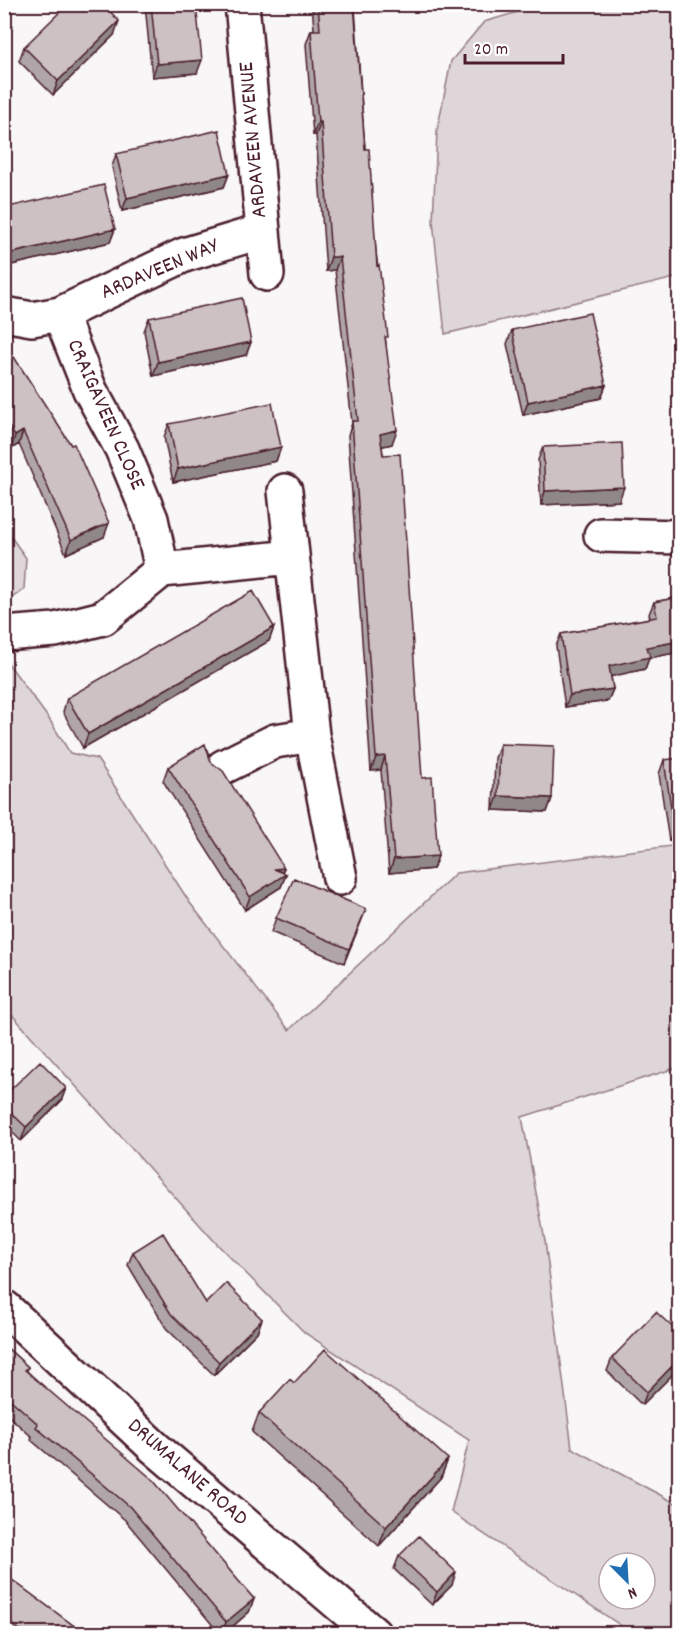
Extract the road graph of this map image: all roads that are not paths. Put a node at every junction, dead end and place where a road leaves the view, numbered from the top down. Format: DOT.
graph roads {
  1 [pos="242,4"];
  2 [pos="263,231"];
  3 [pos="267,274"];
  4 [pos="4,314"];
  5 [pos="60,314"];
  6 [pos="285,491"];
  7 [pos="602,535"];
  8 [pos="680,537"];
  9 [pos="292,557"];
  10 [pos="162,570"];
  11 [pos="4,634"];
  12 [pos="312,735"];
  13 [pos="223,767"];
  14 [pos="340,878"];
  15 [pos="4,1307"];
  16 [pos="362,1630"];
  1 -- 2 [label="street, ARDAVEEN AVENUE"];
  2 -- 3 [label="street, ARDAVEEN AVENUE"];
  2 -- 5 [label="street, ARDAVEEN WAY"];
  4 -- 5 [label="street, CRAIGAVEEN CLOSE"];
  5 -- 10 [label="street, CRAIGAVEEN CLOSE"];
  6 -- 9 [label="street"];
  7 -- 8 [label="street"];
  9 -- 10 [label="street"];
  9 -- 12 [label="street"];
  10 -- 11 [label="street"];
  12 -- 13 [label="street"];
  12 -- 14 [label="street"];
  15 -- 16 [label="street, DRUMALANE ROAD"];
}
